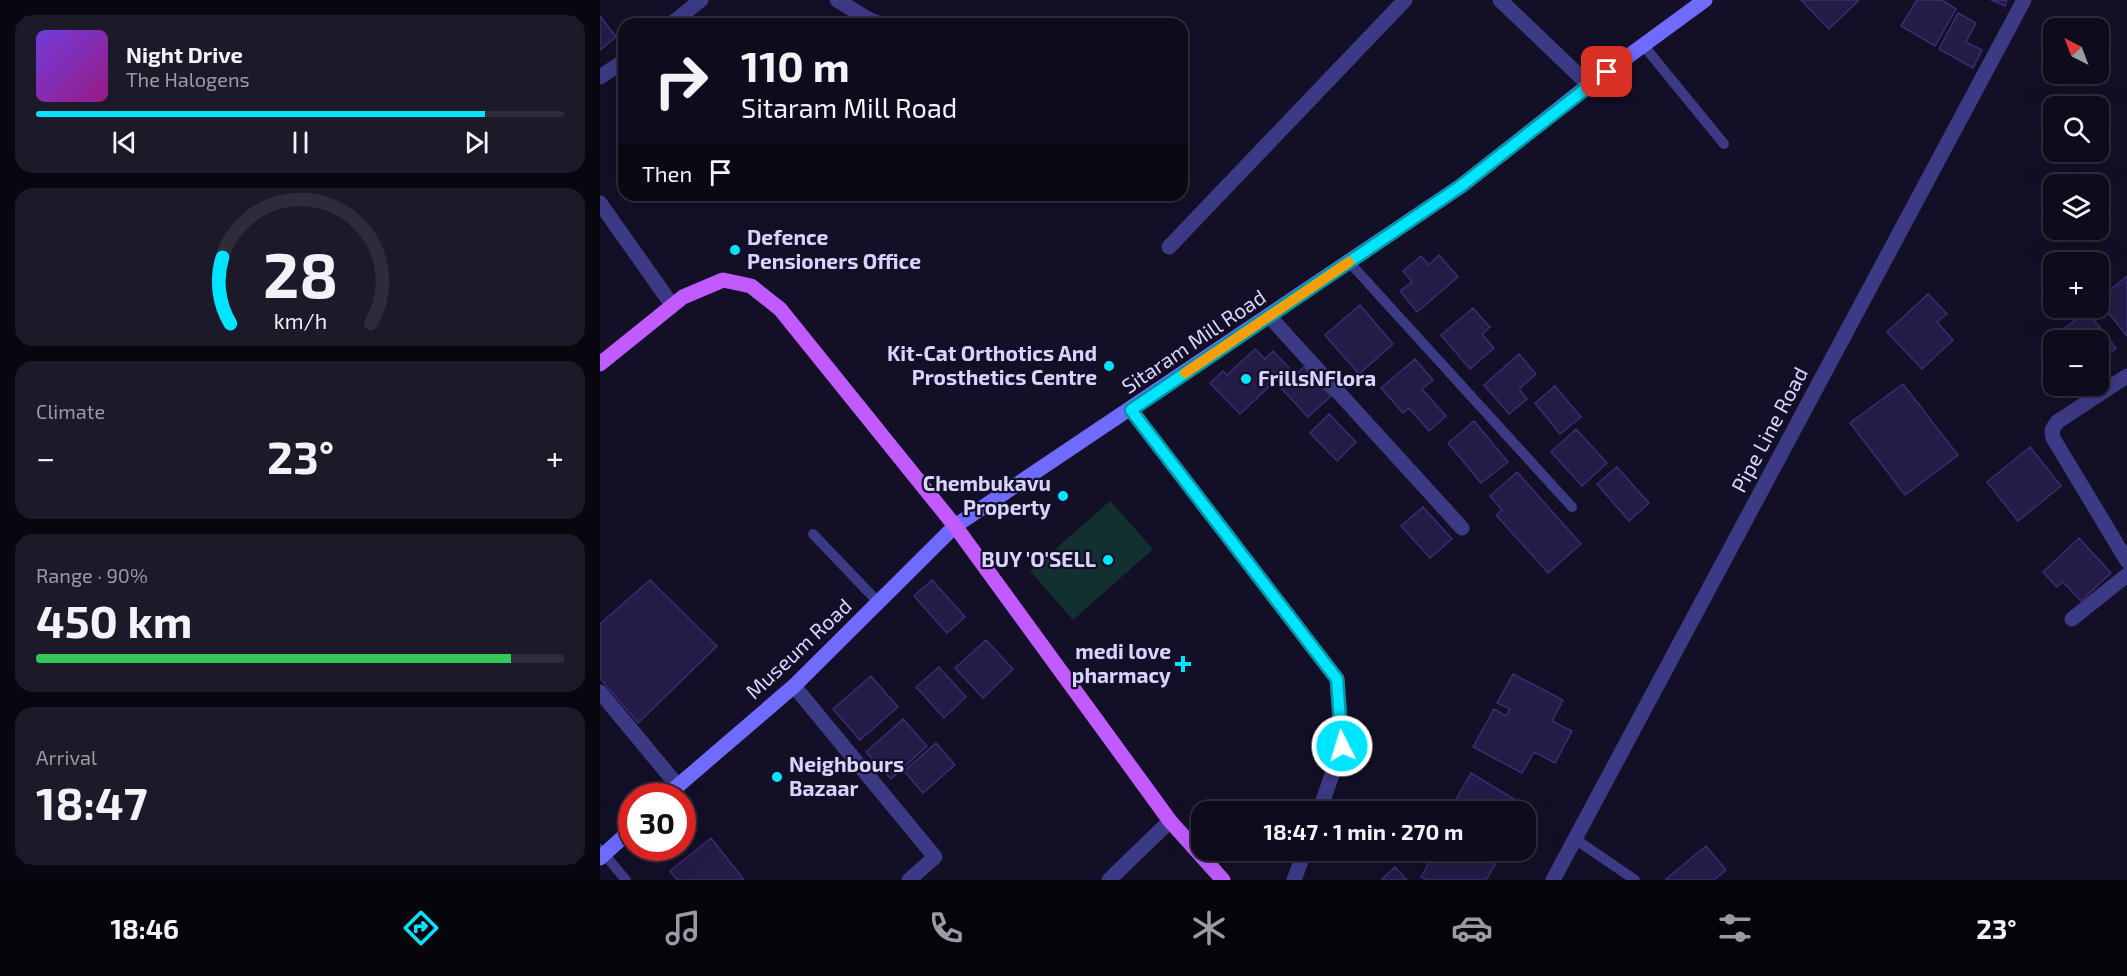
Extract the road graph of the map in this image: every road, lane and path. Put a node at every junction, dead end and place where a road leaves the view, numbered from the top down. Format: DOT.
graph roads {
  1 [pos="701,0"];
  2 [pos="837,0"];
  3 [pos="1405,0"];
  4 [pos="1500,0"];
  5 [pos="1705,0"];
  6 [pos="2024,0"];
  7 [pos="678,18"];
  8 [pos="866,18"];
  9 [pos="1644,46"];
  10 [pos="618,64"];
  11 [pos="600,77"];
  12 [pos="1589,85"];
  13 [pos="1724,144"];
  14 [pos="600,203"];
  15 [pos="1169,247"];
  16 [pos="1349,262"];
  17 [pos="672,305"];
  18 [pos="1269,316"];
  19 [pos="600,363"];
  20 [pos="2127,376"];
  21 [pos="1131,410"];
  22 [pos="1572,507"];
  23 [pos="955,526"];
  24 [pos="1462,528"];
  25 [pos="813,534"];
  26 [pos="2127,561"];
  27 [pos="2127,575"];
  28 [pos="879,603"];
  29 [pos="2072,619"];
  30 [pos="794,687"];
  31 [pos="600,692"];
  32 [pos="676,783"];
  33 [pos="682,783"];
  34 [pos="1323,801"];
  35 [pos="1170,821"];
  36 [pos="1575,839"];
  37 [pos="618,840"];
  38 [pos="601,854"];
  39 [pos="1301,861"];
  40 [pos="626,880"];
  41 [pos="909,880"];
  42 [pos="1109,880"];
  43 [pos="1223,880"];
  44 [pos="1294,880"];
  45 [pos="1553,880"];
  46 [pos="1635,880"];
  1 -- 7 [label="street"];
  2 -- 8 [label="street"];
  3 -- 15 [label="street"];
  4 -- 12 [label="street"];
  5 -- 9 [label="main road, Sitaram Mill Road"];
  6 -- 36 [label="street, Pipe Line Road"];
  9 -- 12 [label="main road, Sitaram Mill Road"];
  9 -- 13 [label="lane"];
  10 -- 11 [label="street"];
  12 -- 16 [label="main road, Sitaram Mill Road"];
  14 -- 17 [label="street"];
  16 -- 18 [label="main road, Sitaram Mill Road"];
  16 -- 22 [label="lane"];
  17 -- 19 [label="main road"];
  17 -- 23 [label="main road"];
  18 -- 21 [label="main road, Sitaram Mill Road"];
  18 -- 24 [label="street"];
  20 -- 26 [label="street"];
  21 -- 23 [label="main road, Sitaram Mill Road"];
  21 -- 34 [label="street"];
  23 -- 28 [label="main road, Museum Road"];
  23 -- 35 [label="main road"];
  25 -- 28 [label="lane"];
  27 -- 29 [label="street"];
  28 -- 30 [label="main road, Museum Road"];
  30 -- 33 [label="main road, Museum Road"];
  30 -- 41 [label="street"];
  31 -- 32 [label="street"];
  35 -- 42 [label="street"];
  35 -- 43 [label="main road"];
  36 -- 45 [label="street, Pipe Line Road"];
  36 -- 46 [label="lane"];
  37 -- 38 [label="main road"];
  38 -- 40 [label="lane"];
  39 -- 44 [label="street"];
}
